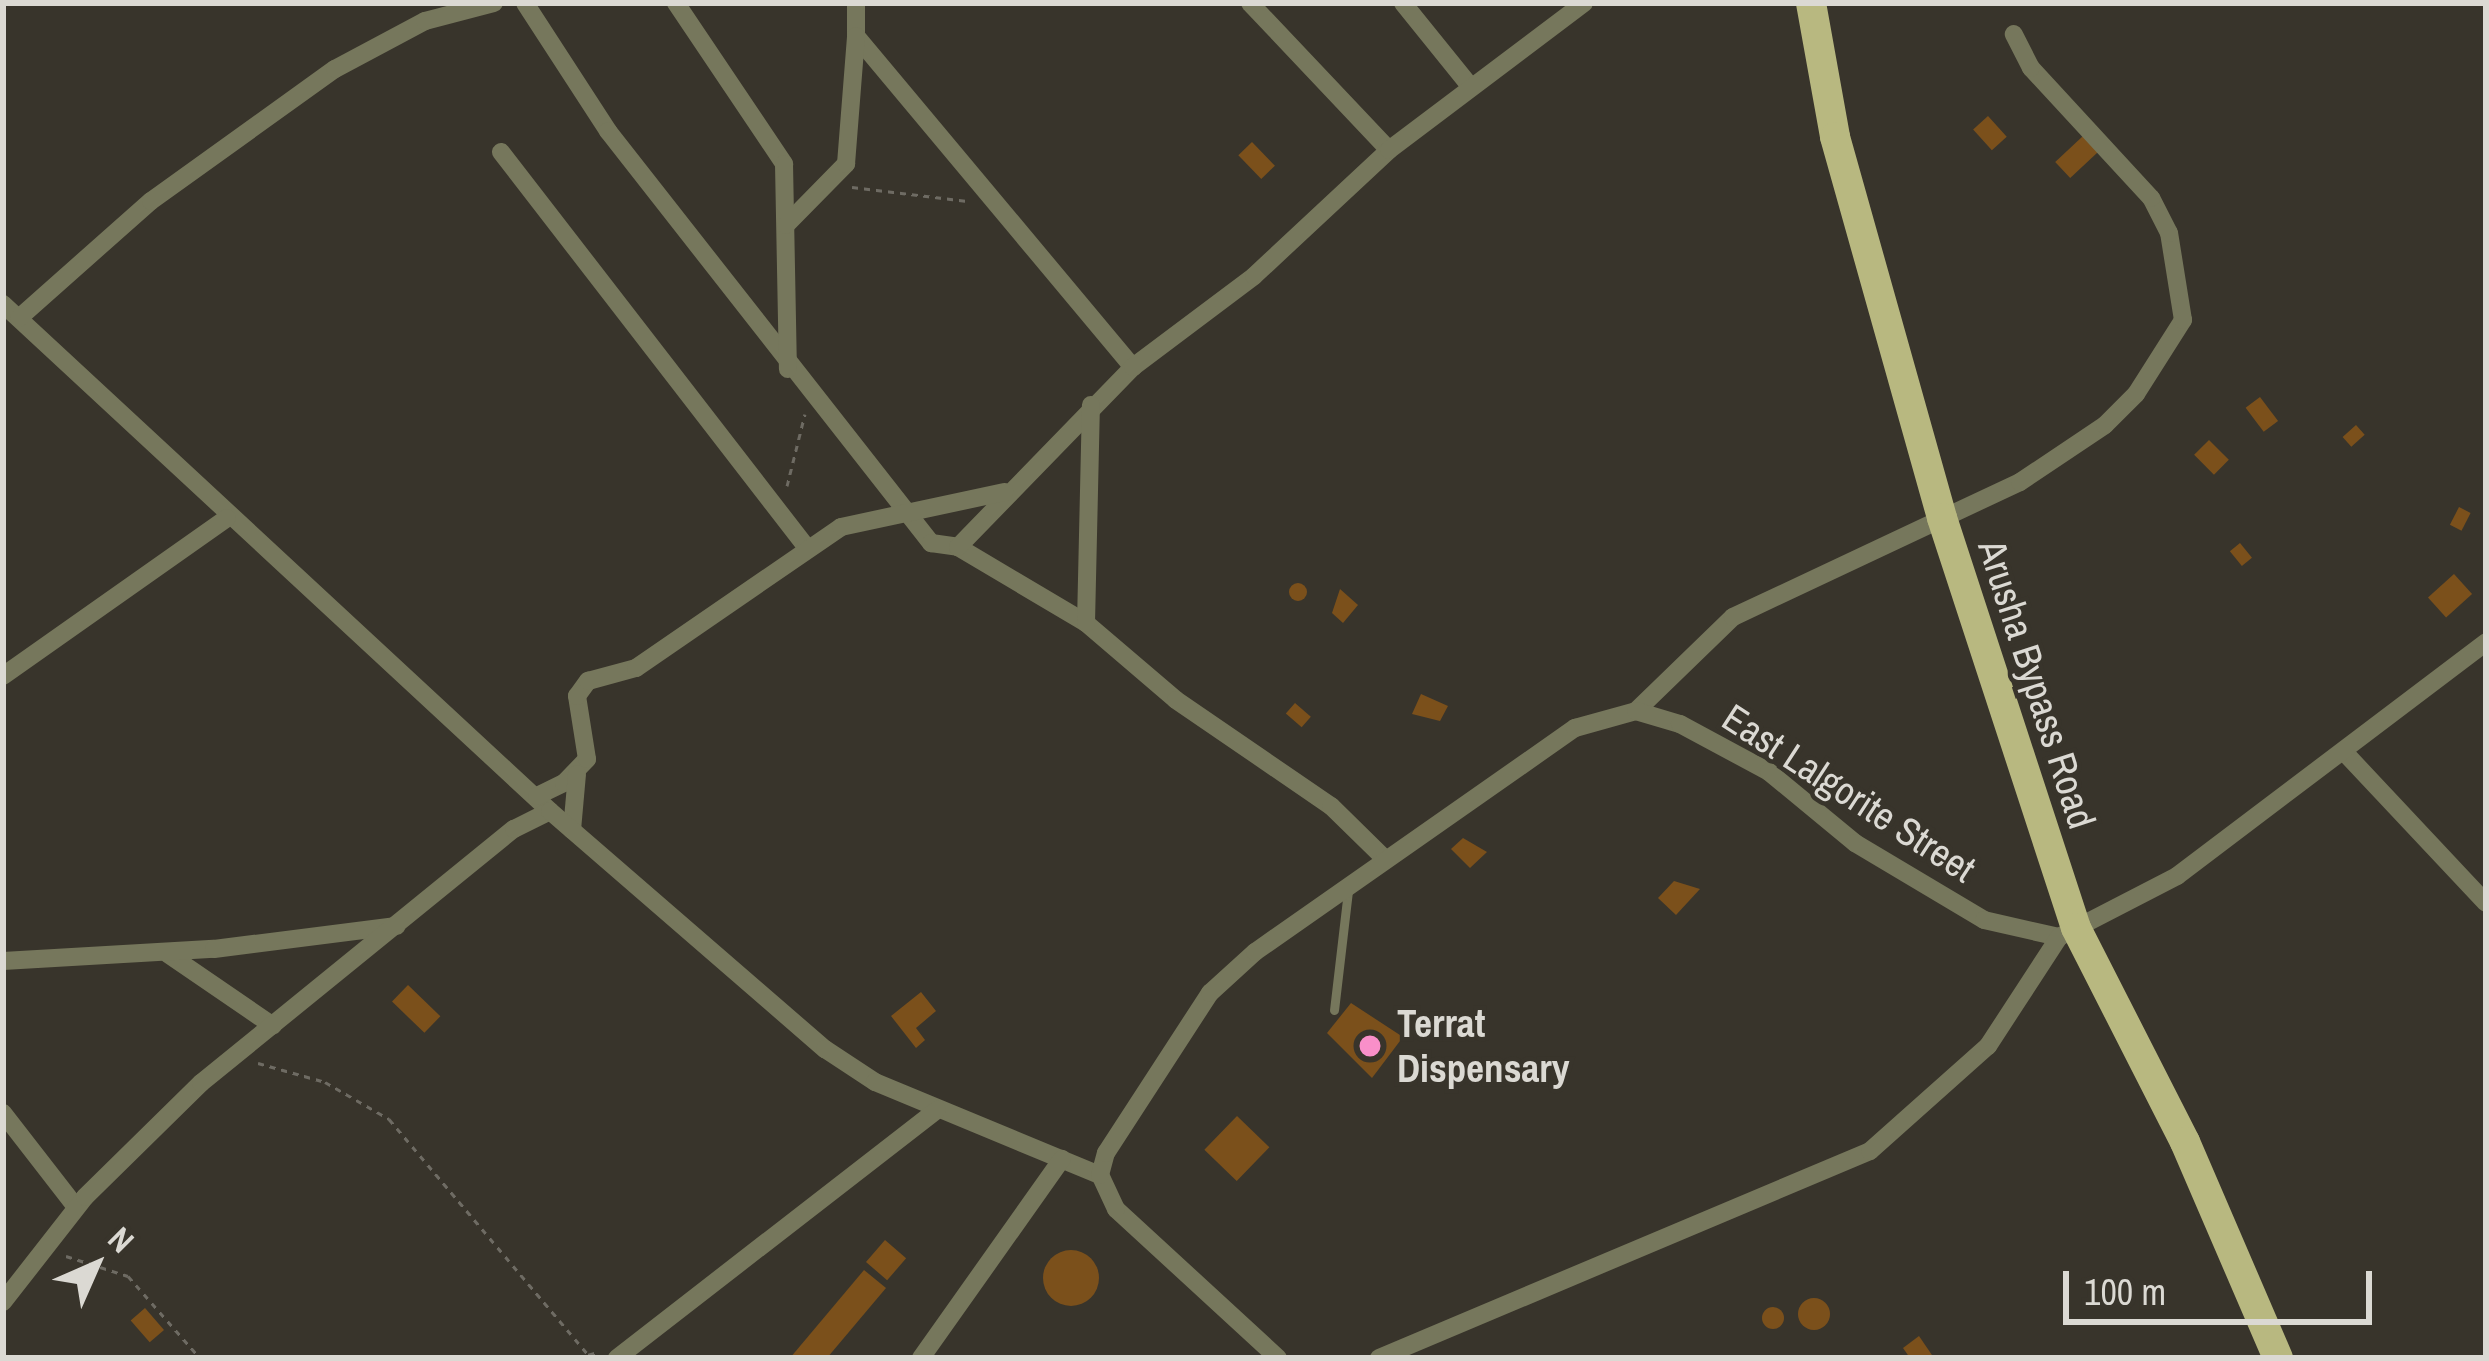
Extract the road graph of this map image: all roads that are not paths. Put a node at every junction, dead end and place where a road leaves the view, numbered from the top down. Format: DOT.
graph roads {
  1 [pos="494,3"];
  2 [pos="525,3"];
  3 [pos="676,3"];
  4 [pos="856,3"];
  5 [pos="1250,3"];
  6 [pos="1403,3"];
  7 [pos="1584,3"];
  8 [pos="1811,3"];
  9 [pos="2014,34"];
  10 [pos="856,36"];
  11 [pos="1471,86"];
  12 [pos="1389,150"];
  13 [pos="501,152"];
  14 [pos="784,164"];
  15 [pos="826,189"];
  16 [pos="786,225"];
  17 [pos="3,304"];
  18 [pos="19,318"];
  19 [pos="1133,367"];
  20 [pos="788,369"];
  21 [pos="1091,405"];
  22 [pos="1005,492"];
  23 [pos="904,512"];
  24 [pos="227,518"];
  25 [pos="1942,518"];
  26 [pos="806,547"];
  27 [pos="958,548"];
  28 [pos="1086,623"];
  29 [pos="2486,642"];
  30 [pos="3,676"];
  31 [pos="1636,711"];
  32 [pos="2346,754"];
  33 [pos="577,774"];
  34 [pos="543,803"];
  35 [pos="572,830"];
  36 [pos="1383,857"];
  37 [pos="1349,886"];
  38 [pos="2486,902"];
  39 [pos="398,926"];
  40 [pos="2067,933"];
  41 [pos="166,953"];
  42 [pos="3,961"];
  43 [pos="1334,1010"];
  44 [pos="272,1026"];
  45 [pos="937,1110"];
  46 [pos="3,1113"];
  47 [pos="1061,1159"];
  48 [pos="1100,1175"];
  49 [pos="76,1208"];
  50 [pos="3,1302"];
  51 [pos="617,1358"];
  52 [pos="921,1358"];
  53 [pos="1278,1358"];
  54 [pos="1379,1358"];
  55 [pos="2278,1358"];
  1 -- 18 [label="street"];
  2 -- 20 [label="street"];
  3 -- 14 [label="street"];
  4 -- 10 [label="street"];
  5 -- 12 [label="street"];
  6 -- 11 [label="street"];
  7 -- 11 [label="street"];
  8 -- 25 [label="main road, Arusha Bypass Road"];
  9 -- 25 [label="street"];
  10 -- 15 [label="street"];
  10 -- 19 [label="street"];
  11 -- 12 [label="street"];
  12 -- 19 [label="street"];
  13 -- 26 [label="street"];
  14 -- 15 [label="street"];
  14 -- 16 [label="street"];
  15 -- 16 [label="street"];
  16 -- 20 [label="street"];
  17 -- 18 [label="street"];
  18 -- 24 [label="street"];
  19 -- 21 [label="street"];
  20 -- 23 [label="street"];
  21 -- 22 [label="street"];
  21 -- 28 [label="street"];
  22 -- 23 [label="street"];
  22 -- 27 [label="street"];
  23 -- 26 [label="street"];
  23 -- 27 [label="street"];
  24 -- 30 [label="street"];
  24 -- 34 [label="street"];
  25 -- 31 [label="street"];
  25 -- 40 [label="main road, Arusha Bypass Road"];
  26 -- 33 [label="street"];
  27 -- 28 [label="street"];
  28 -- 36 [label="street"];
  29 -- 32 [label="street"];
  31 -- 36 [label="street"];
  31 -- 40 [label="street, East Lalgorite Street"];
  32 -- 38 [label="street"];
  32 -- 40 [label="street"];
  33 -- 34 [label="street"];
  33 -- 35 [label="street"];
  34 -- 35 [label="street"];
  34 -- 39 [label="street"];
  35 -- 45 [label="street"];
  36 -- 37 [label="street"];
  37 -- 43 [label="lane"];
  37 -- 48 [label="street"];
  39 -- 41 [label="street"];
  39 -- 44 [label="street"];
  40 -- 54 [label="street"];
  40 -- 55 [label="main road, Arusha Bypass Road"];
  41 -- 42 [label="street"];
  41 -- 44 [label="street"];
  44 -- 49 [label="street"];
  45 -- 47 [label="street"];
  45 -- 51 [label="street"];
  46 -- 49 [label="street"];
  47 -- 48 [label="street"];
  47 -- 52 [label="street"];
  48 -- 53 [label="street"];
  49 -- 50 [label="street"];
}
